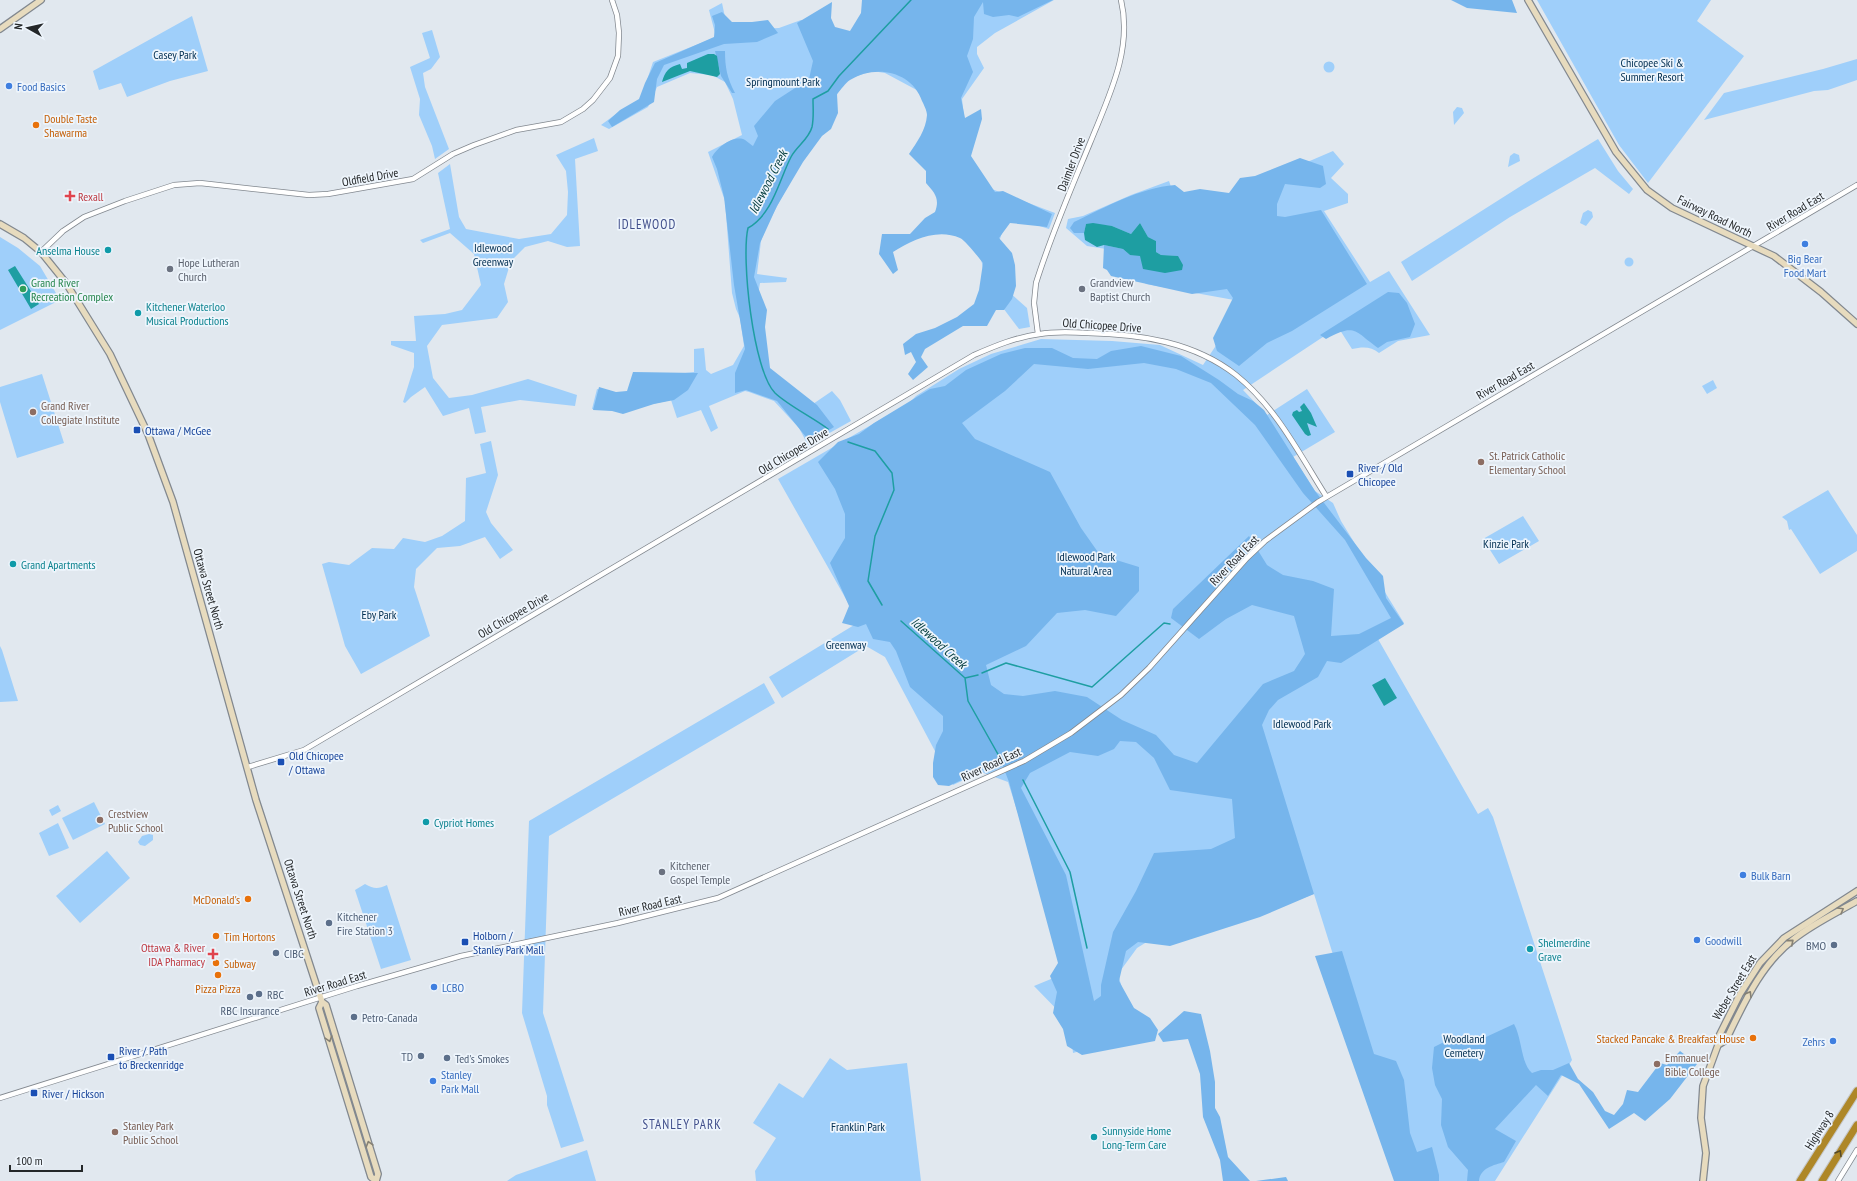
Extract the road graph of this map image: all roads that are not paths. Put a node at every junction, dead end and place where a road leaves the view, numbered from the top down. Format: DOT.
graph roads {
  1 [pos="41,0"];
  2 [pos="612,0"];
  3 [pos="1121,0"];
  4 [pos="1528,0"];
  5 [pos="0,29"];
  6 [pos="1857,185"];
  7 [pos="0,224"];
  8 [pos="1753,247"];
  9 [pos="40,252"];
  10 [pos="1857,324"];
  11 [pos="1038,334"];
  12 [pos="1326,496"];
  13 [pos="248,767"];
  14 [pos="1857,891"];
  15 [pos="1857,900"];
  16 [pos="321,1000"];
  17 [pos="1718,1045"];
  18 [pos="1857,1091"];
  19 [pos="0,1098"];
  20 [pos="1857,1125"];
  21 [pos="1857,1150"];
  22 [pos="376,1181"];
  23 [pos="1703,1181"];
  24 [pos="1800,1181"];
  25 [pos="1822,1181"];
  26 [pos="1838,1181"];
  1 -- 5 [label="main road"];
  2 -- 9 [label="street, Oldfield Drive"];
  3 -- 11 [label="street, Daimler Drive"];
  4 -- 8 [label="main road, Fairway Road North"];
  6 -- 8 [label="street, River Road East"];
  7 -- 9 [label="main road, Ottawa Street North"];
  8 -- 10 [label="main road, Fairway Road North"];
  8 -- 12 [label="street, River Road East"];
  9 -- 13 [label="main road, Ottawa Street North"];
  11 -- 12 [label="street, Old Chicopee Drive"];
  11 -- 13 [label="street, Old Chicopee Drive"];
  12 -- 16 [label="street, River Road East"];
  13 -- 16 [label="main road, Ottawa Street North"];
  14 -- 17 [label="main road, Weber Street East"];
  17 -- 15 [label="main road, Weber Street East, one-way"];
  16 -- 19 [label="street, River Road East"];
  16 -- 22 [label="main road, Ottawa Street North"];
  17 -- 23 [label="main road, Weber Street East"];
  18 -- 24 [label="highway, Highway 8"];
  25 -- 20 [label="highway, one-way"];
  21 -- 26 [label="street"];
}
